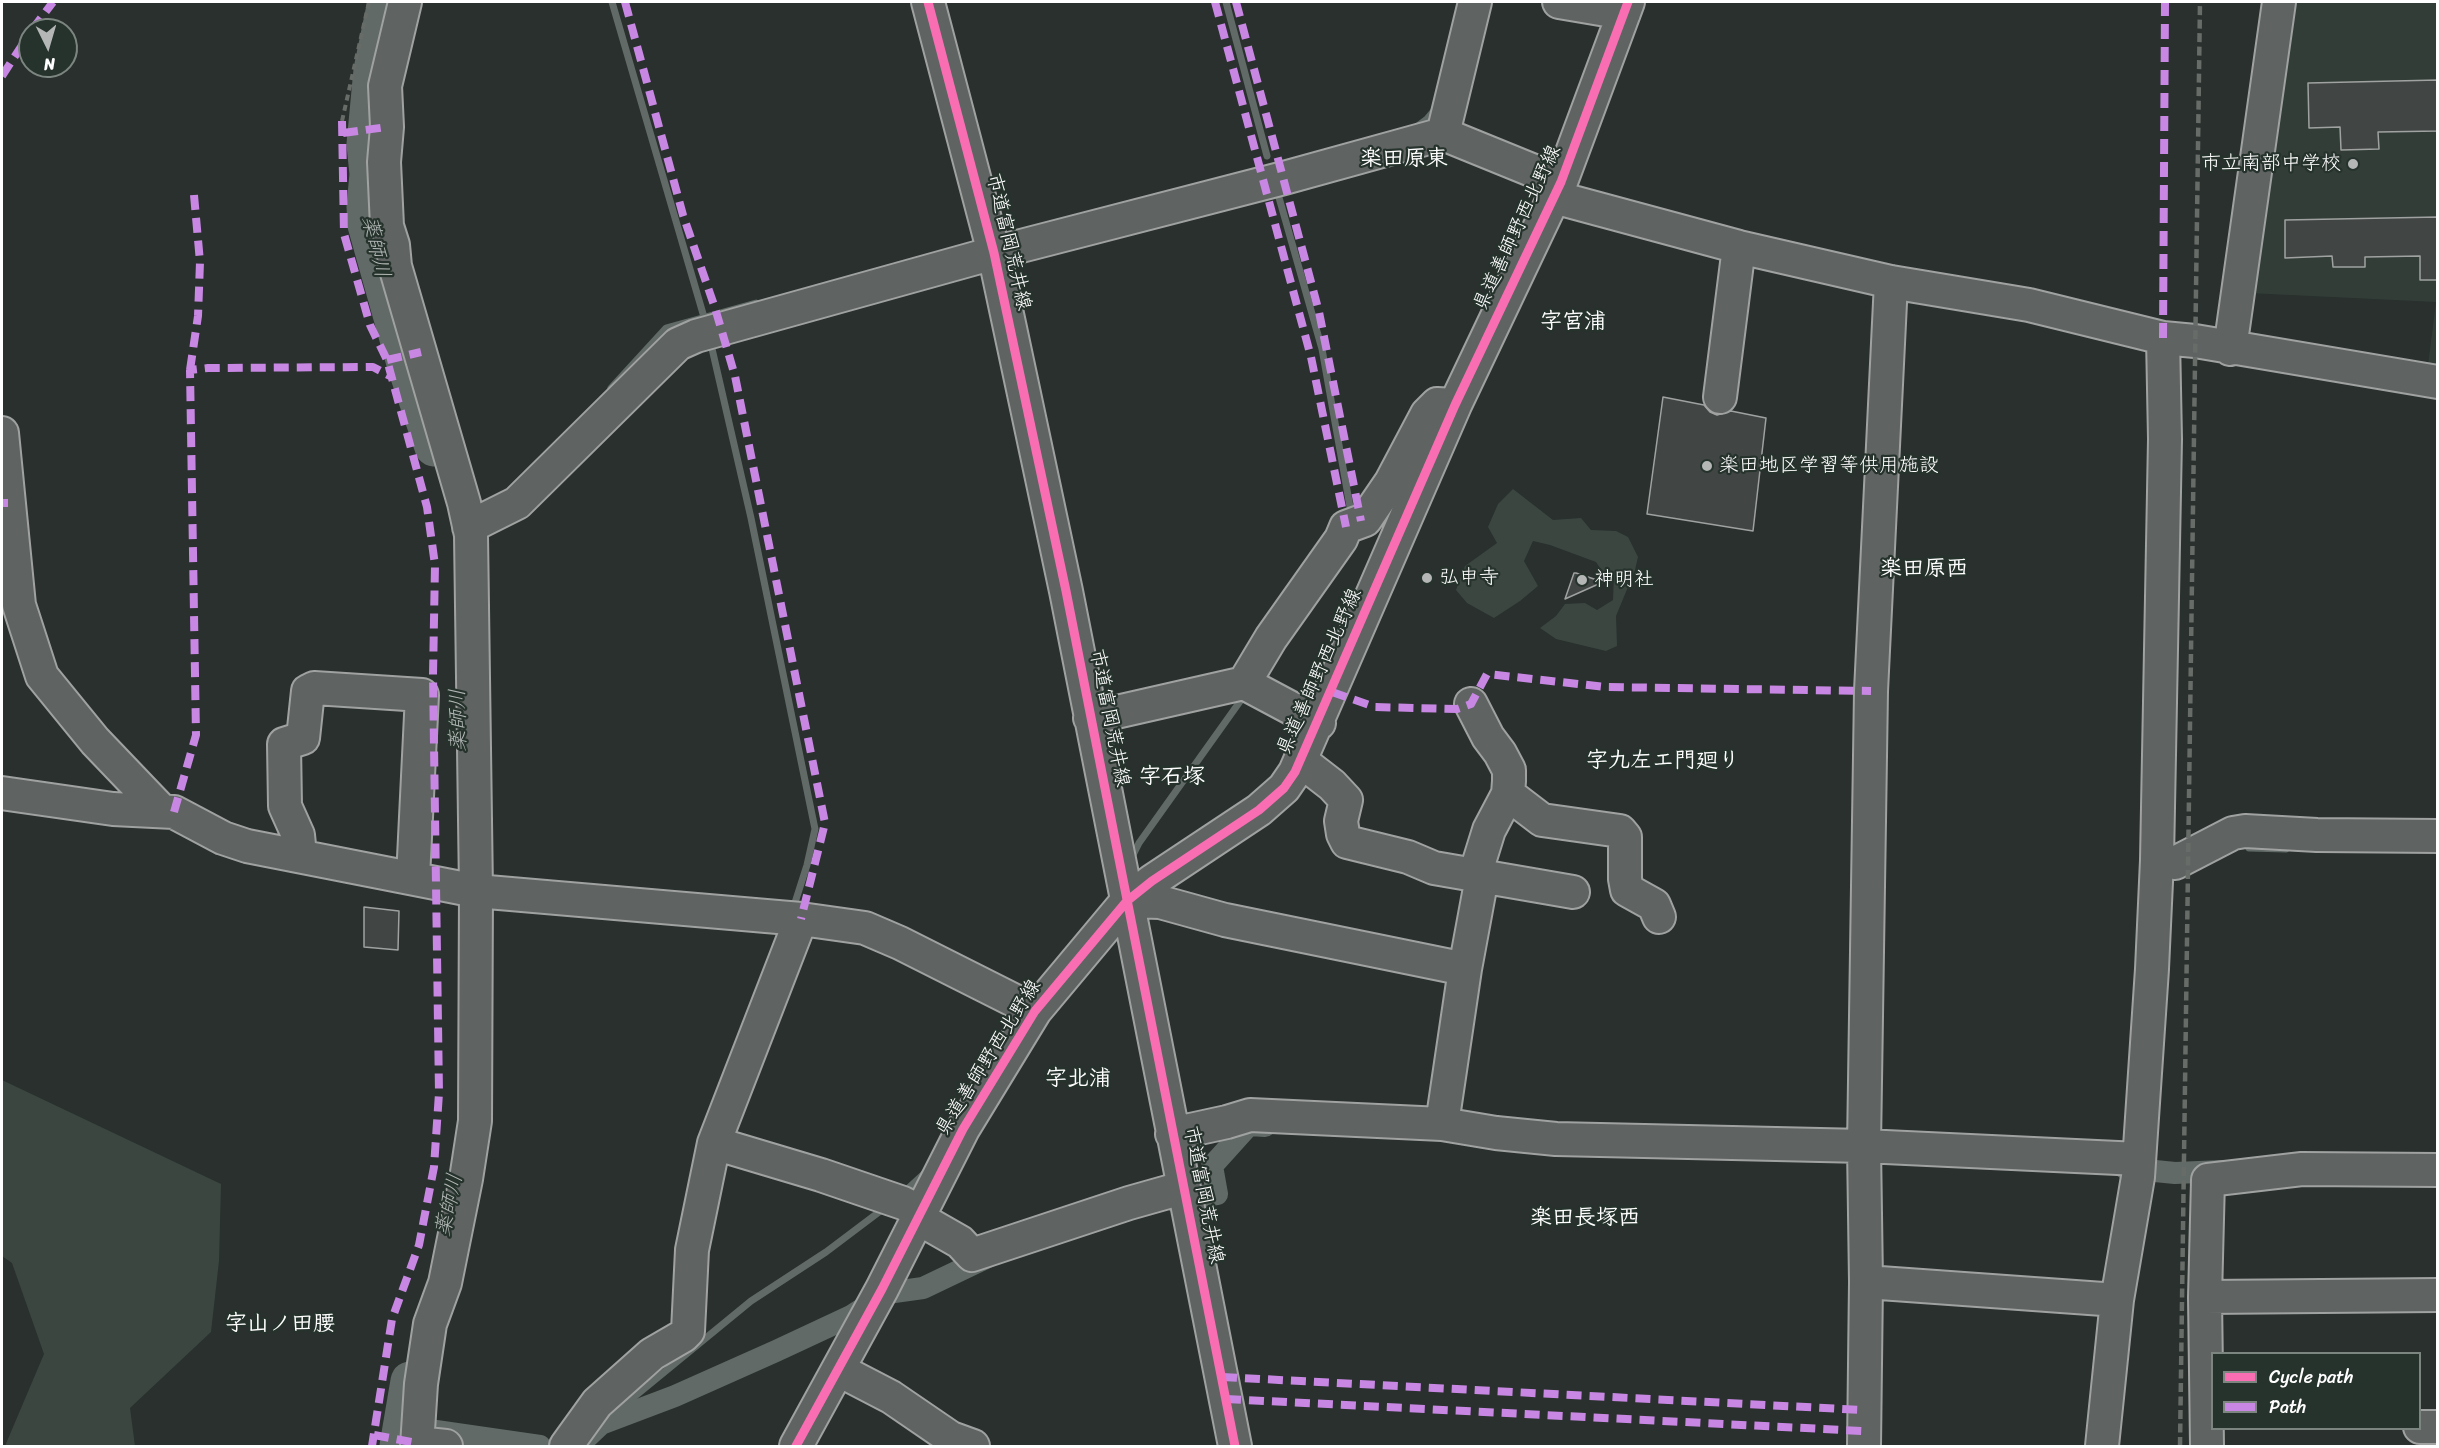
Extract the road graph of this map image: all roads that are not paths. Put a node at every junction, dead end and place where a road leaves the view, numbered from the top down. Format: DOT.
graph roads {
  1 [pos="405,2"];
  2 [pos="928,2"];
  3 [pos="1475,2"];
  4 [pos="1559,2"];
  5 [pos="2279,2"];
  6 [pos="1626,7"];
  7 [pos="1443,134"];
  8 [pos="1557,189"];
  9 [pos="991,241"];
  10 [pos="1739,247"];
  11 [pos="1891,282"];
  12 [pos="2163,338"];
  13 [pos="2230,349"];
  14 [pos="2438,382"];
  15 [pos="1720,397"];
  16 [pos="1455,405"];
  17 [pos="2,441"];
  18 [pos="467,515"];
  19 [pos="1244,683"];
  20 [pos="1471,704"];
  21 [pos="1090,718"];
  22 [pos="1318,723"];
  23 [pos="1301,761"];
  24 [pos="2,793"];
  25 [pos="1508,794"];
  26 [pos="161,810"];
  27 [pos="2438,836"];
  28 [pos="300,855"];
  29 [pos="2157,860"];
  30 [pos="1479,876"];
  31 [pos="427,881"];
  32 [pos="476,891"];
  33 [pos="1573,892"];
  34 [pos="1127,901"];
  35 [pos="1659,917"];
  36 [pos="790,918"];
  37 [pos="1465,969"];
  38 [pos="1025,1005"];
  39 [pos="1443,1124"];
  40 [pos="1172,1134"];
  41 [pos="714,1143"];
  42 [pos="1865,1156"];
  43 [pos="2139,1168"];
  44 [pos="2438,1170"];
  45 [pos="1184,1196"];
  46 [pos="920,1215"];
  47 [pos="1866,1282"];
  48 [pos="2438,1295"];
  49 [pos="2205,1297"];
  50 [pos="2117,1300"];
  51 [pos="839,1370"];
  52 [pos="2421,1427"];
  53 [pos="2438,1427"];
  54 [pos="2208,1434"];
  55 [pos="427,1445"];
  56 [pos="567,1446"];
  57 [pos="796,1446"];
  58 [pos="973,1446"];
  59 [pos="1235,1446"];
  60 [pos="1864,1446"];
  61 [pos="2102,1446"];
  1 -- 18 [label="street"];
  2 -- 9 [label="street, 市道富岡荒井線"];
  3 -- 7 [label="street"];
  4 -- 6 [label="street"];
  5 -- 13 [label="street"];
  6 -- 8 [label="street, 県道善師野西北野線"];
  7 -- 8 [label="street"];
  7 -- 9 [label="street"];
  8 -- 10 [label="street"];
  8 -- 16 [label="street, 県道善師野西北野線"];
  9 -- 18 [label="street"];
  9 -- 21 [label="street, 市道富岡荒井線"];
  10 -- 11 [label="street"];
  10 -- 15 [label="street"];
  11 -- 12 [label="street"];
  11 -- 42 [label="street"];
  12 -- 13 [label="street"];
  12 -- 29 [label="street"];
  13 -- 14 [label="street"];
  16 -- 19 [label="street"];
  16 -- 22 [label="street, 県道善師野西北野線"];
  17 -- 26 [label="street"];
  18 -- 32 [label="street"];
  19 -- 21 [label="street"];
  19 -- 22 [label="street"];
  20 -- 25 [label="street"];
  21 -- 34 [label="street, 市道富岡荒井線"];
  22 -- 23 [label="street, 県道善師野西北野線"];
  23 -- 30 [label="street"];
  23 -- 34 [label="street, 県道善師野西北野線"];
  24 -- 26 [label="street"];
  25 -- 30 [label="street"];
  25 -- 35 [label="street"];
  26 -- 28 [label="street"];
  27 -- 29 [label="street"];
  28 -- 31 [label="street"];
  28 -- 31 [label="street"];
  29 -- 43 [label="street"];
  30 -- 33 [label="street"];
  30 -- 37 [label="street"];
  31 -- 32 [label="street"];
  32 -- 36 [label="street"];
  32 -- 55 [label="street"];
  34 -- 37 [label="street"];
  34 -- 38 [label="street, 県道善師野西北野線"];
  34 -- 40 [label="street, 市道富岡荒井線"];
  36 -- 38 [label="street"];
  36 -- 41 [label="street"];
  37 -- 39 [label="street"];
  38 -- 46 [label="street, 県道善師野西北野線"];
  39 -- 40 [label="street"];
  39 -- 42 [label="street"];
  40 -- 45 [label="street, 市道富岡荒井線"];
  41 -- 46 [label="street"];
  41 -- 56 [label="street"];
  42 -- 43 [label="street"];
  42 -- 47 [label="street"];
  43 -- 50 [label="street"];
  44 -- 49 [label="street"];
  45 -- 46 [label="street"];
  45 -- 59 [label="street, 市道富岡荒井線"];
  46 -- 51 [label="street, 県道善師野西北野線"];
  47 -- 50 [label="street"];
  47 -- 60 [label="street"];
  48 -- 49 [label="street"];
  49 -- 54 [label="street"];
  50 -- 61 [label="street"];
  51 -- 57 [label="street, 県道善師野西北野線"];
  51 -- 58 [label="street"];
  52 -- 53 [label="street"];
}
